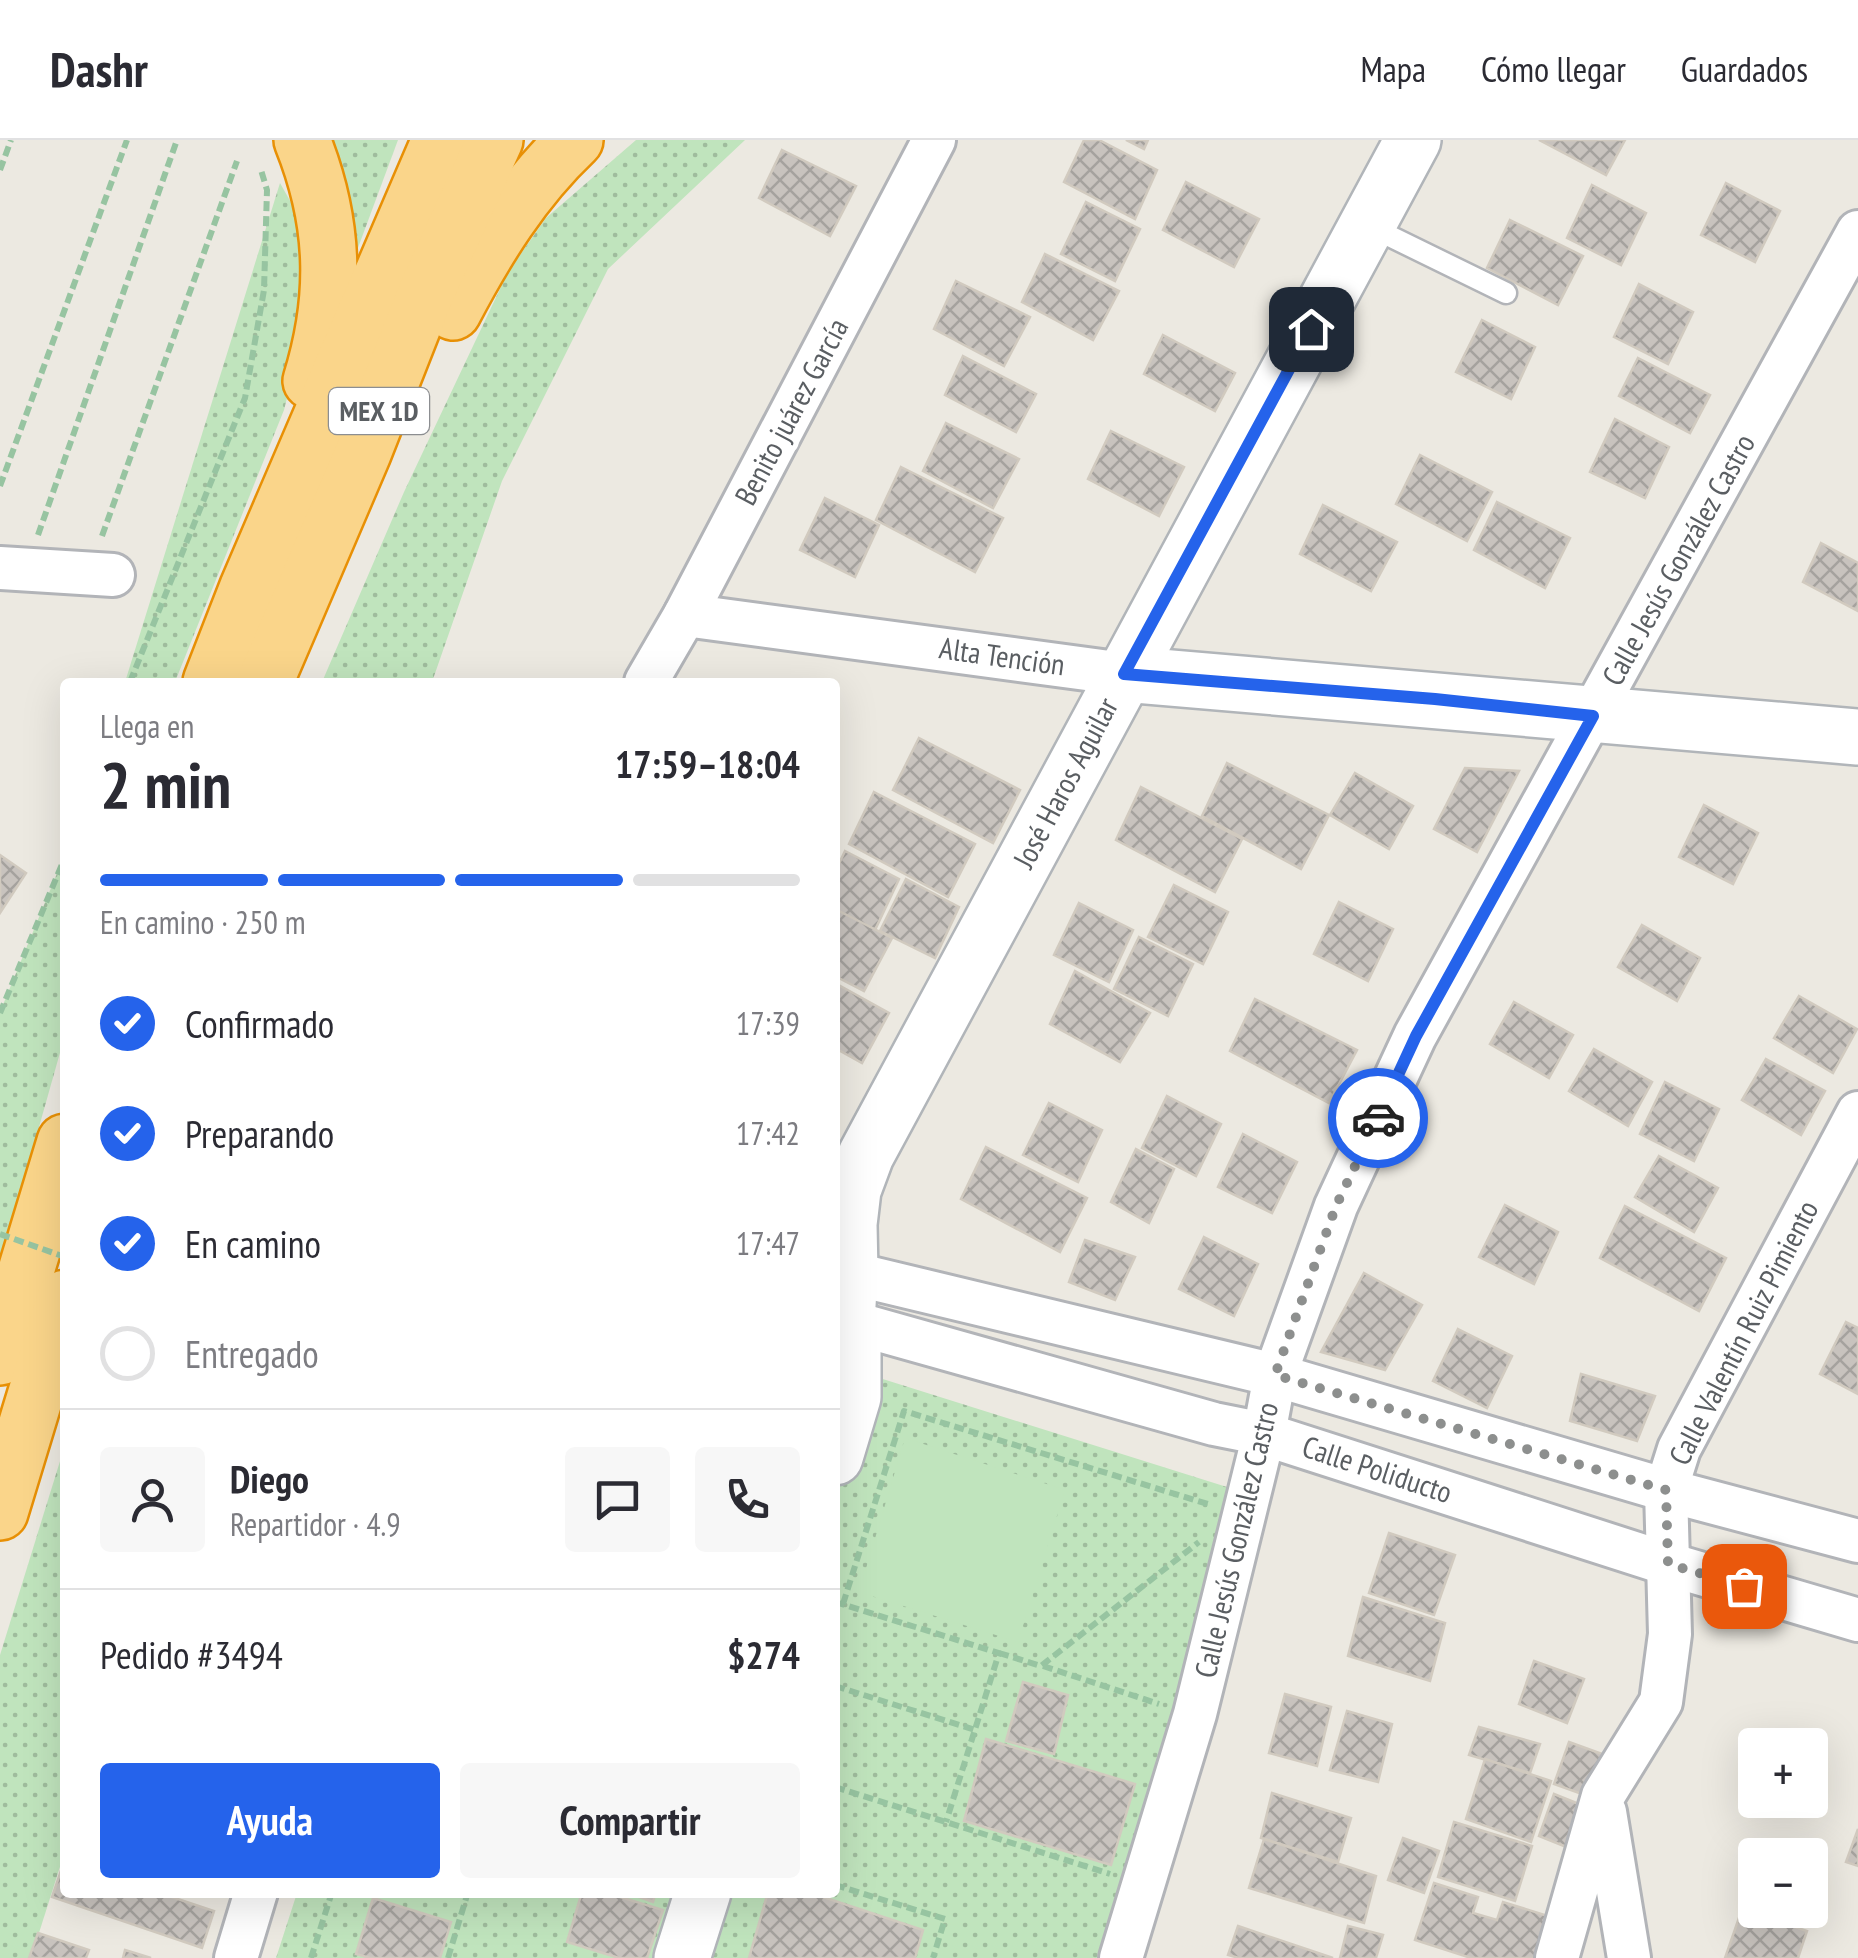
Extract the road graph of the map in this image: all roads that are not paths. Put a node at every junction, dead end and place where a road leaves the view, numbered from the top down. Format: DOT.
graph roads {
  1 [pos="495,140"];
  2 [pos="575,140"];
  3 [pos="934,140"];
  4 [pos="1413,140"];
  5 [pos="440,141"];
  6 [pos="281,155"];
  7 [pos="1368,225"];
  8 [pos="1858,232"];
  9 [pos="1506,294"];
  10 [pos="363,453"];
  11 [pos="13,569"];
  12 [pos="101,574"];
  13 [pos="248,586"];
  14 [pos="686,615"];
  15 [pos="1124,674"];
  16 [pos="213,678"];
  17 [pos="267,678"];
  18 [pos="648,678"];
  19 [pos="1593,716"];
  20 [pos="1858,737"];
  21 [pos="1858,1113"];
  22 [pos="60,1159"];
  23 [pos="842,1296"];
  24 [pos="60,1314"];
  25 [pos="0,1357"];
  26 [pos="1275,1375"];
  27 [pos="1264,1434"];
  28 [pos="840,1440"];
  29 [pos="1666,1490"];
  30 [pos="0,1512"];
  31 [pos="1858,1541"];
  32 [pos="1668,1564"];
  33 [pos="1858,1620"];
  34 [pos="1603,1796"];
  35 [pos="254,1898"];
  36 [pos="701,1898"];
  37 [pos="236,1958"];
  38 [pos="682,1958"];
  39 [pos="1121,1958"];
  40 [pos="1557,1958"];
  41 [pos="1629,1958"];
  1 -- 10 [label="highway, MEX 1D"];
  2 -- 10 [label="highway"];
  3 -- 14 [label="street, Benito juárez García"];
  4 -- 7 [label="street, José Haros Aguilar"];
  5 -- 13 [label="highway, MEX 1D"];
  6 -- 13 [label="highway"];
  7 -- 9 [label="lane"];
  7 -- 15 [label="street, José Haros Aguilar"];
  8 -- 19 [label="street, Calle Jesús González Castro"];
  10 -- 17 [label="highway, MEX 1D"];
  11 -- 12 [label="street"];
  13 -- 16 [label="highway, MEX 1D"];
  14 -- 15 [label="street, Alta Tención"];
  14 -- 18 [label="street, Benito juárez García"];
  15 -- 19 [label="street, Alta Tención"];
  15 -- 23 [label="street, José Haros Aguilar"];
  19 -- 20 [label="street, Alta Tención"];
  19 -- 26 [label="street, Calle Jesús González Castro"];
  21 -- 29 [label="street, Calle Valentín Ruiz Pimiento"];
  22 -- 25 [label="highway"];
  23 -- 26 [label="street, Calle Poliducto"];
  23 -- 27 [label="street, Calle Poliducto"];
  23 -- 28 [label="street, José Haros Aguilar"];
  24 -- 30 [label="highway"];
  26 -- 27 [label="street, Calle Jesús González Castro"];
  26 -- 29 [label="street, Calle Poliducto"];
  27 -- 32 [label="street, Calle Poliducto"];
  27 -- 39 [label="street, Calle Jesús González Castro"];
  29 -- 31 [label="street, Calle Poliducto"];
  29 -- 32 [label="street, Calle Valentín Ruiz Pimiento"];
  32 -- 33 [label="street, Calle Poliducto"];
  32 -- 34 [label="street, Calle Valentín Ruiz Pimiento"];
  34 -- 40 [label="street, Calle Valentín Ruiz Pimiento"];
  34 -- 41 [label="street"];
  35 -- 37 [label="street"];
  36 -- 38 [label="street"];
}
